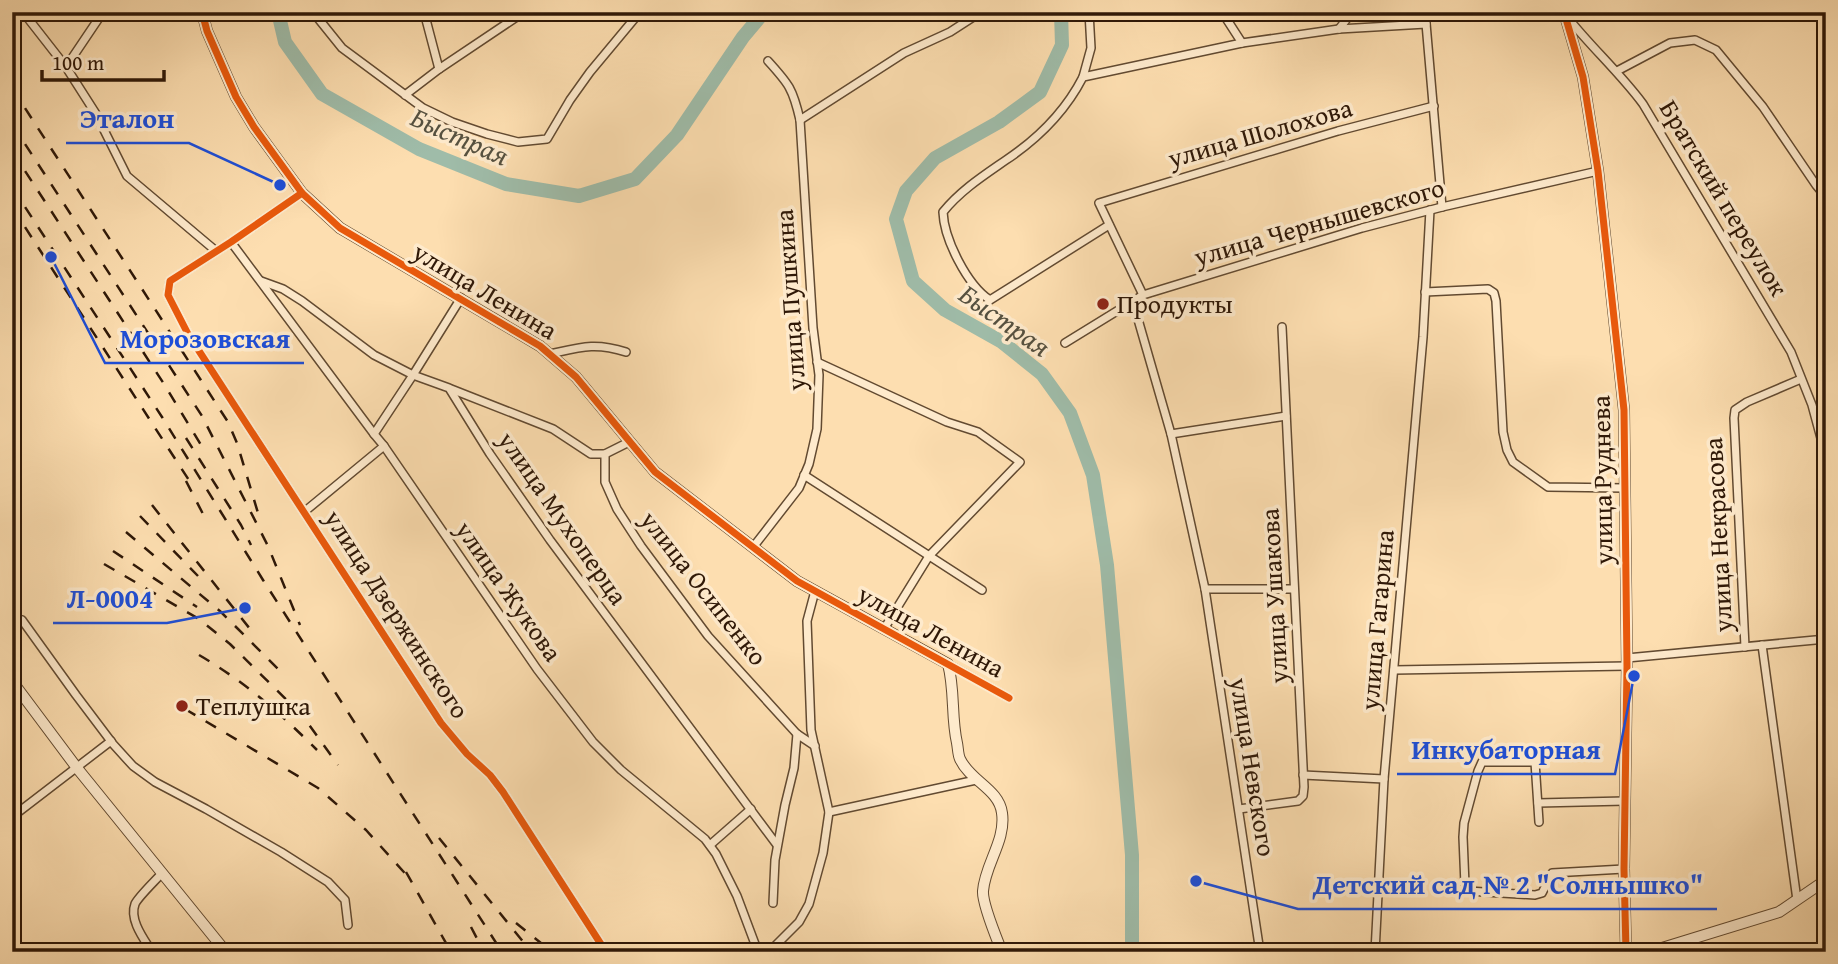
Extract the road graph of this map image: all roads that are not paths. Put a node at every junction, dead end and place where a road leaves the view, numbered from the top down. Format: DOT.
graph roads {
  1 [pos="23,12"];
  2 [pos="103,12"];
  3 [pos="202,12"];
  4 [pos="313,12"];
  5 [pos="424,12"];
  6 [pos="524,12"];
  7 [pos="640,12"];
  8 [pos="981,12"];
  9 [pos="1089,12"];
  10 [pos="1222,12"];
  11 [pos="1349,12"];
  12 [pos="1426,12"];
  13 [pos="1565,13"];
  14 [pos="1426,24"];
  15 [pos="1339,29"];
  16 [pos="1242,43"];
  17 [pos="768,61"];
  18 [pos="66,67"];
  19 [pos="439,69"];
  20 [pos="1616,71"];
  21 [pos="1083,77"];
  22 [pos="405,95"];
  23 [pos="1434,106"];
  24 [pos="800,120"];
  25 [pos="1598,171"];
  26 [pos="302,193"];
  27 [pos="1826,197"];
  28 [pos="1442,207"];
  29 [pos="1430,210"];
  30 [pos="1109,225"];
  31 [pos="231,242"];
  32 [pos="216,251"];
  33 [pos="260,281"];
  34 [pos="1426,292"];
  35 [pos="1143,295"];
  36 [pos="461,298"];
  37 [pos="1133,302"];
  38 [pos="1282,327"];
  39 [pos="1065,343"];
  40 [pos="626,352"];
  41 [pos="550,354"];
  42 [pos="817,362"];
  43 [pos="413,375"];
  44 [pos="1801,379"];
  45 [pos="449,388"];
  46 [pos="1286,416"];
  47 [pos="374,434"];
  48 [pos="1171,434"];
  49 [pos="629,442"];
  50 [pos="384,446"];
  51 [pos="605,454"];
  52 [pos="1826,464"];
  53 [pos="804,475"];
  54 [pos="1625,488"];
  55 [pos="304,512"];
  56 [pos="754,547"];
  57 [pos="929,556"];
  58 [pos="1205,589"];
  59 [pos="1294,589"];
  60 [pos="982,590"];
  61 [pos="816,592"];
  62 [pos="22,620"];
  63 [pos="884,629"];
  64 [pos="1826,639"];
  65 [pos="1762,645"];
  66 [pos="1745,647"];
  67 [pos="1627,662"];
  68 [pos="948,664"];
  69 [pos="1394,670"];
  70 [pos="12,681"];
  71 [pos="1009,698"];
  72 [pos="797,734"];
  73 [pos="111,741"];
  74 [pos="815,747"];
  75 [pos="76,767"];
  76 [pos="1303,775"];
  77 [pos="1384,779"];
  78 [pos="976,780"];
  79 [pos="1625,801"];
  80 [pos="1538,803"];
  81 [pos="751,809"];
  82 [pos="1238,809"];
  83 [pos="829,811"];
  84 [pos="12,817"];
  85 [pos="1539,822"];
  86 [pos="710,845"];
  87 [pos="777,845"];
  88 [pos="1624,869"];
  89 [pos="162,873"];
  90 [pos="1826,880"];
  91 [pos="1797,900"];
  92 [pos="773,903"];
  93 [pos="348,925"];
  94 [pos="152,952"];
  95 [pos="226,952"];
  96 [pos="606,952"];
  97 [pos="758,952"];
  98 [pos="769,952"];
  99 [pos="1003,952"];
  100 [pos="1260,952"];
  101 [pos="1375,952"];
  102 [pos="1626,952"];
  103 [pos="1648,952"];
  1 -- 18 [label="street"];
  2 -- 18 [label="street"];
  3 -- 26 [label="street, улица Ленина"];
  4 -- 22 [label="street"];
  5 -- 19 [label="street"];
  6 -- 19 [label="street"];
  7 -- 22 [label="street"];
  8 -- 24 [label="street"];
  9 -- 21 [label="street"];
  10 -- 16 [label="street"];
  11 -- 15 [label="street"];
  12 -- 14 [label="street"];
  13 -- 20 [label="street, Братский переулок"];
  13 -- 25 [label="street, улица Руднева"];
  14 -- 15 [label="street"];
  14 -- 23 [label="street"];
  15 -- 16 [label="street"];
  16 -- 21 [label="street"];
  17 -- 24 [label="street, улица Пушкина"];
  18 -- 32 [label="street"];
  19 -- 22 [label="street"];
  20 -- 27 [label="street"];
  20 -- 44 [label="street, Братский переулок"];
  21 -- 30 [label="street"];
  23 -- 28 [label="street"];
  23 -- 30 [label="street, улица Шолохова"];
  24 -- 42 [label="street, улица Пушкина"];
  25 -- 28 [label="street, улица Чернышевского"];
  25 -- 54 [label="street, улица Руднева"];
  26 -- 31 [label="street"];
  26 -- 36 [label="street, улица Ленина"];
  28 -- 29 [label="street, улица Чернышевского"];
  29 -- 34 [label="street, улица Гагарина"];
  29 -- 35 [label="street, улица Чернышевского"];
  30 -- 35 [label="street"];
  31 -- 32 [label="street"];
  31 -- 33 [label="street, улица Жукова"];
  32 -- 55 [label="street, улица Дзержинского"];
  33 -- 43 [label="street"];
  33 -- 47 [label="street, улица Жукова"];
  34 -- 54 [label="street"];
  34 -- 69 [label="street, улица Гагарина"];
  35 -- 37 [label="street, улица Чернышевского"];
  36 -- 41 [label="street, улица Ленина"];
  36 -- 43 [label="street"];
  37 -- 39 [label="street, улица Чернышевского"];
  37 -- 48 [label="street, улица Невского"];
  38 -- 46 [label="street, улица Ушакова"];
  40 -- 41 [label="street, улица Ленина"];
  41 -- 49 [label="street, улица Ленина"];
  42 -- 53 [label="street, улица Пушкина"];
  42 -- 57 [label="street"];
  43 -- 45 [label="street"];
  43 -- 47 [label="street"];
  44 -- 52 [label="street, Братский переулок"];
  44 -- 66 [label="street, улица Некрасова"];
  45 -- 51 [label="street"];
  45 -- 81 [label="street, улица Мухоперца"];
  46 -- 48 [label="street"];
  46 -- 59 [label="street, улица Ушакова"];
  47 -- 50 [label="street, улица Жукова"];
  48 -- 58 [label="street, улица Невского"];
  49 -- 51 [label="street"];
  49 -- 56 [label="street, улица Ленина"];
  50 -- 55 [label="street"];
  50 -- 86 [label="street, улица Жукова"];
  51 -- 72 [label="street, улица Осипенко"];
  53 -- 56 [label="street, улица Пушкина"];
  53 -- 57 [label="street"];
  54 -- 67 [label="street, улица Руднева"];
  55 -- 96 [label="street, улица Дзержинского"];
  56 -- 61 [label="street, улица Ленина"];
  57 -- 60 [label="street"];
  57 -- 63 [label="street"];
  58 -- 59 [label="street"];
  58 -- 82 [label="street, улица Невского"];
  59 -- 76 [label="street, улица Ушакова"];
  61 -- 63 [label="street, улица Ленина"];
  61 -- 74 [label="street"];
  62 -- 73 [label="street"];
  63 -- 68 [label="street, улица Ленина"];
  64 -- 65 [label="street"];
  65 -- 66 [label="street"];
  65 -- 91 [label="street, улица Некрасова"];
  66 -- 67 [label="street"];
  67 -- 69 [label="street"];
  67 -- 79 [label="street, улица Руднева"];
  68 -- 71 [label="street, улица Ленина"];
  68 -- 78 [label="street"];
  69 -- 77 [label="street, улица Гагарина"];
  70 -- 75 [label="street"];
  72 -- 74 [label="street, улица Осипенко"];
  72 -- 87 [label="street"];
  73 -- 75 [label="street"];
  73 -- 93 [label="street"];
  74 -- 83 [label="street"];
  75 -- 84 [label="street"];
  75 -- 89 [label="street"];
  76 -- 77 [label="street"];
  76 -- 82 [label="street, улица Ушакова"];
  77 -- 101 [label="street, улица Гагарина"];
  78 -- 83 [label="street"];
  78 -- 99 [label="street"];
  79 -- 80 [label="street"];
  79 -- 88 [label="street, улица Руднева"];
  80 -- 85 [label="street"];
  80 -- 88 [label="street"];
  81 -- 86 [label="street"];
  81 -- 87 [label="street, улица Мухоперца"];
  82 -- 100 [label="street, улица Невского"];
  83 -- 98 [label="street"];
  86 -- 97 [label="street, улица Жукова"];
  87 -- 92 [label="street"];
  88 -- 102 [label="street, улица Руднева"];
  89 -- 94 [label="street"];
  89 -- 95 [label="street"];
  90 -- 91 [label="street"];
  91 -- 103 [label="street"];
}
